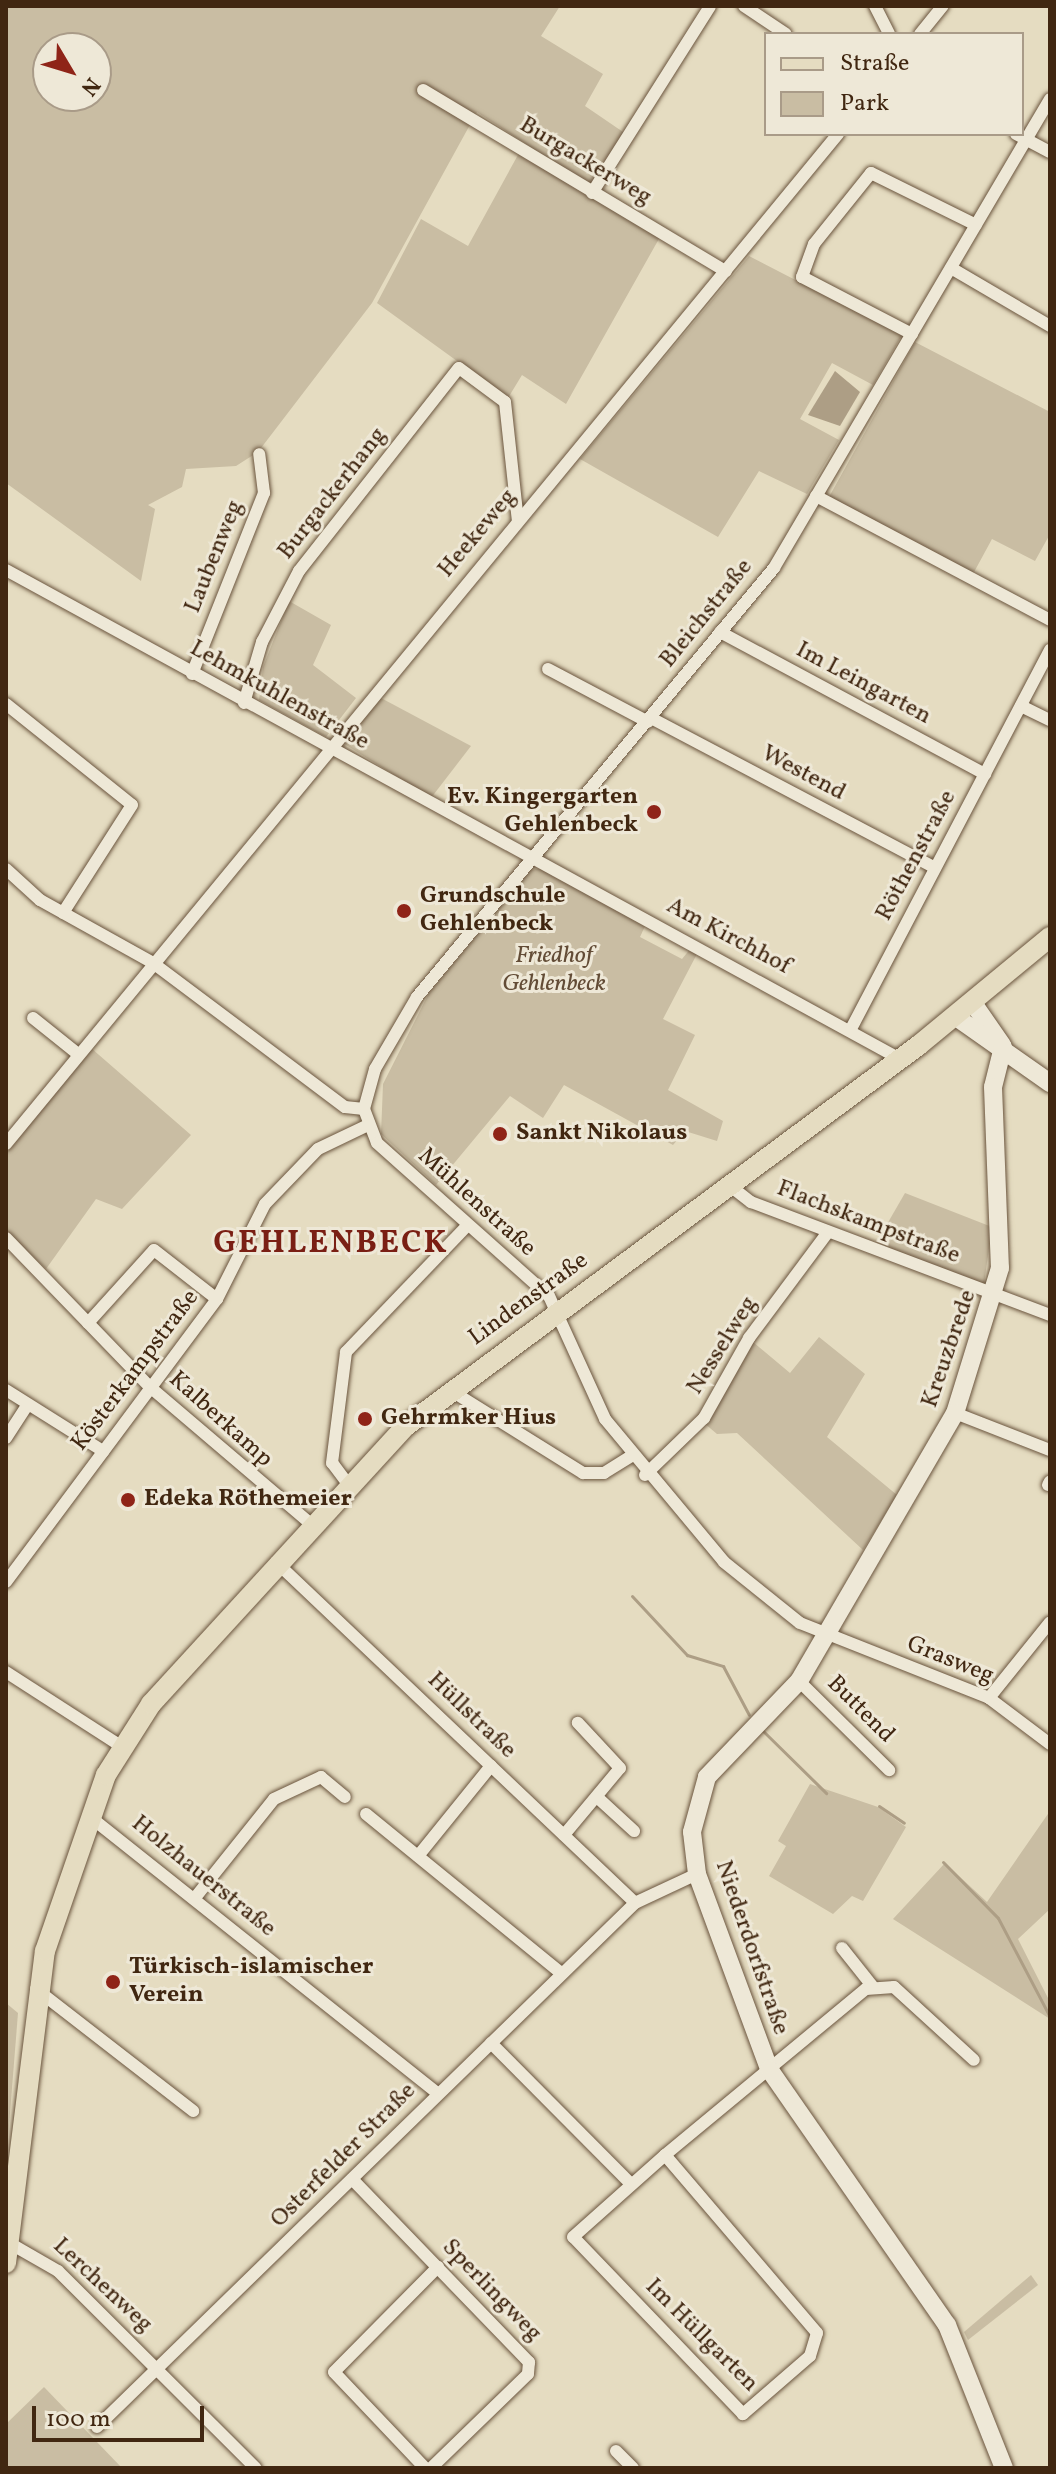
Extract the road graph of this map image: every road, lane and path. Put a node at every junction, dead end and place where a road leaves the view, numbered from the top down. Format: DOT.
graph roads {
  1 [pos="710,6"];
  2 [pos="744,6"];
  3 [pos="875,6"];
  4 [pos="943,6"];
  5 [pos="783,32"];
  6 [pos="888,32"];
  7 [pos="922,32"];
  8 [pos="423,90"];
  9 [pos="1050,99"];
  10 [pos="1024,133"];
  11 [pos="836,136"];
  12 [pos="1021,137"];
  13 [pos="1050,152"];
  14 [pos="592,193"];
  15 [pos="976,225"];
  16 [pos="951,268"];
  17 [pos="726,271"];
  18 [pos="1050,326"];
  19 [pos="912,334"];
  20 [pos="259,454"];
  21 [pos="816,496"];
  22 [pos="518,521"];
  23 [pos="6,570"];
  24 [pos="1050,620"];
  25 [pos="720,632"];
  26 [pos="1050,650"];
  27 [pos="548,669"];
  28 [pos="192,674"];
  29 [pos="244,703"];
  30 [pos="6,704"];
  31 [pos="1021,706"];
  32 [pos="649,720"];
  33 [pos="1050,720"];
  34 [pos="328,748"];
  35 [pos="985,774"];
  36 [pos="535,856"];
  37 [pos="935,868"];
  38 [pos="6,869"];
  39 [pos="63,913"];
  40 [pos="1050,937"];
  41 [pos="153,963"];
  42 [pos="973,1003"];
  43 [pos="956,1017"];
  44 [pos="33,1018"];
  45 [pos="852,1027"];
  46 [pos="1003,1047"];
  47 [pos="78,1054"];
  48 [pos="900,1059"];
  49 [pos="1050,1083"];
  50 [pos="364,1109"];
  51 [pos="366,1126"];
  52 [pos="6,1144"];
  53 [pos="729,1185"];
  54 [pos="467,1226"];
  55 [pos="828,1232"];
  56 [pos="6,1238"];
  57 [pos="995,1295"];
  58 [pos="217,1299"];
  59 [pos="558,1311"];
  60 [pos="1050,1315"];
  61 [pos="88,1323"];
  62 [pos="150,1387"];
  63 [pos="6,1390"];
  64 [pos="450,1390"];
  65 [pos="28,1404"];
  66 [pos="955,1413"];
  67 [pos="6,1438"];
  68 [pos="1050,1450"];
  69 [pos="103,1451"];
  70 [pos="631,1456"];
  71 [pos="645,1475"];
  72 [pos="348,1484"];
  73 [pos="311,1524"];
  74 [pos="276,1562"];
  75 [pos="10,1568"];
  76 [pos="6,1582"];
  77 [pos="1050,1622"];
  78 [pos="825,1636"];
  79 [pos="6,1672"];
  80 [pos="799,1681"];
  81 [pos="989,1698"];
  82 [pos="578,1723"];
  83 [pos="1050,1744"];
  84 [pos="121,1746"];
  85 [pos="491,1766"];
  86 [pos="889,1770"];
  87 [pos="345,1797"];
  88 [pos="598,1798"];
  89 [pos="366,1814"];
  90 [pos="89,1816"];
  91 [pos="634,1831"];
  92 [pos="564,1835"];
  93 [pos="418,1856"];
  94 [pos="697,1874"];
  95 [pos="194,1899"];
  96 [pos="635,1903"];
  97 [pos="842,1948"];
  98 [pos="561,1973"];
  99 [pos="873,1987"];
  100 [pos="36,1989"];
  101 [pos="491,2043"];
  102 [pos="974,2060"];
  103 [pos="769,2069"];
  104 [pos="438,2094"];
  105 [pos="193,2111"];
  106 [pos="665,2155"];
  107 [pos="352,2179"];
  108 [pos="631,2184"];
  109 [pos="8,2254"];
  110 [pos="438,2267"];
  111 [pos="158,2369"];
  112 [pos="97,2427"];
  113 [pos="616,2451"];
  114 [pos="256,2468"];
  115 [pos="428,2468"];
  116 [pos="633,2468"];
  117 [pos="1004,2468"];
  1 -- 14 [label="street"];
  2 -- 5 [label="street"];
  3 -- 6 [label="street"];
  4 -- 7 [label="street"];
  8 -- 14 [label="street, Burgackerweg"];
  9 -- 10 [label="street, Bleichstraße"];
  11 -- 17 [label="street, Heekeweg"];
  12 -- 13 [label="street"];
  12 -- 15 [label="street, Bleichstraße"];
  14 -- 17 [label="street, Burgackerweg"];
  15 -- 16 [label="street, Bleichstraße"];
  15 -- 19 [label="street"];
  16 -- 18 [label="street"];
  16 -- 19 [label="street, Bleichstraße"];
  17 -- 22 [label="street, Heekeweg"];
  19 -- 21 [label="street, Bleichstraße"];
  20 -- 28 [label="street, Laubenweg"];
  21 -- 24 [label="street"];
  21 -- 25 [label="street, Bleichstraße"];
  22 -- 29 [label="street, Burgackerhang"];
  22 -- 34 [label="street, Heekeweg"];
  23 -- 28 [label="street, Lehmkuhlenstraße"];
  25 -- 32 [label="street, Bleichstraße"];
  25 -- 35 [label="street, Im Leingarten"];
  26 -- 31 [label="street, Röthenstraße"];
  27 -- 32 [label="street, Westend"];
  28 -- 29 [label="street, Lehmkuhlenstraße"];
  29 -- 34 [label="street, Lehmkuhlenstraße"];
  30 -- 39 [label="street"];
  31 -- 33 [label="street"];
  31 -- 35 [label="street, Röthenstraße"];
  32 -- 36 [label="street, Bleichstraße"];
  32 -- 37 [label="street, Westend"];
  34 -- 36 [label="street, Lehmkuhlenstraße"];
  34 -- 41 [label="street, Heekeweg"];
  35 -- 37 [label="street, Röthenstraße"];
  36 -- 45 [label="street, Am Kirchhof"];
  36 -- 50 [label="street, Bleichstraße"];
  37 -- 45 [label="street, Röthenstraße"];
  38 -- 39 [label="street"];
  39 -- 41 [label="street"];
  40 -- 42 [label="main road, Lindenstraße"];
  41 -- 47 [label="street, Heekeweg"];
  41 -- 50 [label="street"];
  42 -- 43 [label="main road, Lindenstraße"];
  42 -- 46 [label="main road"];
  43 -- 46 [label="main road"];
  43 -- 48 [label="main road, Lindenstraße"];
  44 -- 47 [label="street"];
  45 -- 48 [label="street, Am Kirchhof"];
  46 -- 49 [label="main road"];
  46 -- 57 [label="main road, Kreuzbrede"];
  47 -- 52 [label="street, Heekeweg"];
  48 -- 53 [label="main road, Lindenstraße"];
  50 -- 51 [label="street, Bleichstraße"];
  51 -- 54 [label="street, Mühlenstraße"];
  51 -- 58 [label="street, Kösterkampstraße"];
  53 -- 55 [label="street, Flachskampstraße"];
  53 -- 59 [label="main road, Lindenstraße"];
  54 -- 59 [label="street, Mühlenstraße"];
  54 -- 72 [label="street"];
  55 -- 57 [label="street, Flachskampstraße"];
  55 -- 71 [label="street, Nesselweg"];
  56 -- 61 [label="street, Kalberkamp"];
  57 -- 60 [label="street, Flachskampstraße"];
  57 -- 66 [label="main road, Kreuzbrede"];
  58 -- 61 [label="street"];
  58 -- 62 [label="street, Kösterkampstraße"];
  59 -- 64 [label="main road, Lindenstraße"];
  59 -- 70 [label="street"];
  61 -- 62 [label="street, Kalberkamp"];
  62 -- 69 [label="street, Kösterkampstraße"];
  62 -- 73 [label="street, Kalberkamp"];
  63 -- 65 [label="street"];
  64 -- 70 [label="street"];
  64 -- 72 [label="main road, Lindenstraße"];
  65 -- 67 [label="street"];
  65 -- 69 [label="street"];
  66 -- 68 [label="street"];
  66 -- 78 [label="main road, Kreuzbrede"];
  69 -- 75 [label="street, Kösterkampstraße"];
  70 -- 71 [label="street"];
  71 -- 78 [label="street"];
  72 -- 73 [label="main road, Lindenstraße"];
  73 -- 74 [label="main road, Lindenstraße"];
  74 -- 84 [label="main road, Lindenstraße"];
  74 -- 85 [label="street, Hüllstraße"];
  75 -- 76 [label="street, Kösterkampstraße"];
  77 -- 81 [label="street"];
  78 -- 80 [label="main road, Niederdorfstraße"];
  78 -- 81 [label="street, Grasweg"];
  79 -- 84 [label="street"];
  80 -- 86 [label="street, Buttend"];
  80 -- 94 [label="main road, Niederdorfstraße"];
  81 -- 83 [label="street, Grasweg"];
  82 -- 88 [label="street"];
  84 -- 90 [label="main road, Lindenstraße"];
  85 -- 92 [label="street, Hüllstraße"];
  85 -- 93 [label="street"];
  87 -- 95 [label="street"];
  88 -- 91 [label="street"];
  88 -- 92 [label="street"];
  89 -- 93 [label="street"];
  90 -- 95 [label="street, Holzhauerstraße"];
  90 -- 100 [label="main road, Lindenstraße"];
  92 -- 96 [label="street, Hüllstraße"];
  93 -- 98 [label="street"];
  94 -- 96 [label="street, Osterfelder Straße"];
  94 -- 103 [label="main road, Niederdorfstraße"];
  95 -- 104 [label="street, Holzhauerstraße"];
  96 -- 98 [label="street, Osterfelder Straße"];
  97 -- 99 [label="street"];
  98 -- 101 [label="street, Osterfelder Straße"];
  99 -- 102 [label="street"];
  99 -- 103 [label="street, Im Hüllgarten"];
  100 -- 105 [label="street"];
  100 -- 109 [label="main road, Lindenstraße"];
  101 -- 104 [label="street, Osterfelder Straße"];
  101 -- 108 [label="street"];
  103 -- 106 [label="street, Im Hüllgarten"];
  103 -- 117 [label="main road, Niederdorfstraße"];
  104 -- 107 [label="street, Osterfelder Straße"];
  106 -- 108 [label="street, Im Hüllgarten"];
  106 -- 108 [label="street, Im Hüllgarten"];
  107 -- 110 [label="street, Sperlingweg"];
  107 -- 111 [label="street, Osterfelder Straße"];
  109 -- 111 [label="street, Lerchenweg"];
  110 -- 115 [label="street, Sperlingweg"];
  110 -- 115 [label="street"];
  111 -- 112 [label="street, Lerchenweg"];
  111 -- 114 [label="street, Lerchenweg"];
  113 -- 116 [label="street"];
}
